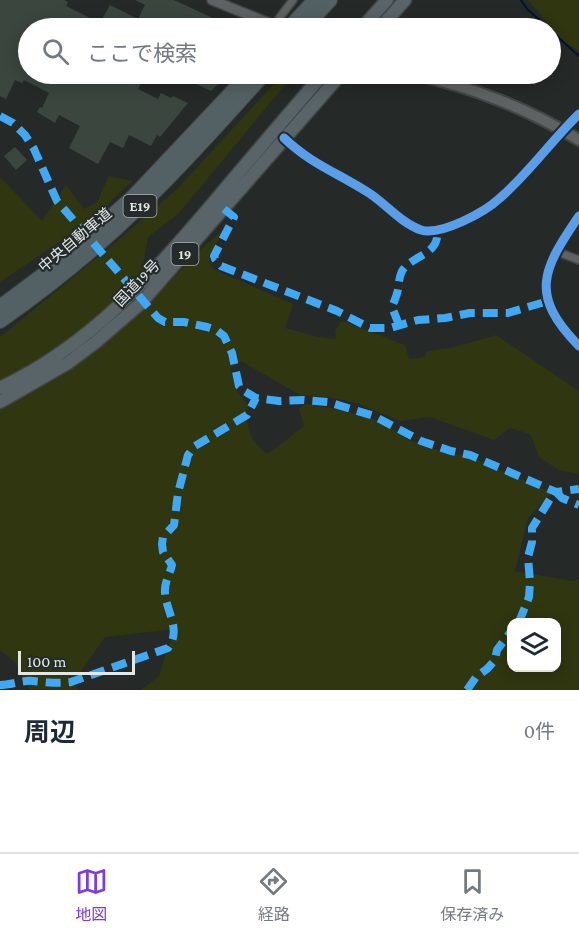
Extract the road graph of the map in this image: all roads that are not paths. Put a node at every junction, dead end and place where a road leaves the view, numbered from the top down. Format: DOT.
graph roads {
  1 [pos="212,0"];
  2 [pos="293,0"];
  3 [pos="330,0"];
  4 [pos="387,0"];
  5 [pos="405,0"];
  6 [pos="313,8"];
  7 [pos="256,18"];
  8 [pos="283,18"];
  9 [pos="301,18"];
  10 [pos="371,18"];
  11 [pos="389,18"];
  12 [pos="240,84"];
  13 [pos="255,84"];
  14 [pos="315,84"];
  15 [pos="332,84"];
  16 [pos="456,84"];
  17 [pos="579,114"];
  18 [pos="562,130"];
  19 [pos="284,138"];
  20 [pos="579,140"];
  21 [pos="579,216"];
  22 [pos="558,252"];
  23 [pos="579,260"];
  24 [pos="0,307"];
  25 [pos="0,321"];
  26 [pos="579,346"];
  27 [pos="0,388"];
  28 [pos="0,402"];
  1 -- 7 [label="street"];
  2 -- 8 [label="street"];
  3 -- 6 [label="highway"];
  4 -- 10 [label="highway"];
  5 -- 11 [label="highway"];
  6 -- 9 [label="highway"];
  12 -- 24 [label="highway, 中央自動車道 / E19"];
  13 -- 25 [label="highway, 中央自動車道 / E19"];
  14 -- 27 [label="highway, 国道19号 / 19"];
  15 -- 19 [label="highway, 国道19号 / 19"];
  16 -- 18 [label="main road"];
  17 -- 18 [label="street"];
  18 -- 19 [label="street"];
  18 -- 20 [label="main road"];
  19 -- 28 [label="highway, 国道19号 / 19"];
  21 -- 22 [label="street"];
  22 -- 23 [label="street"];
  22 -- 26 [label="street"];
}
